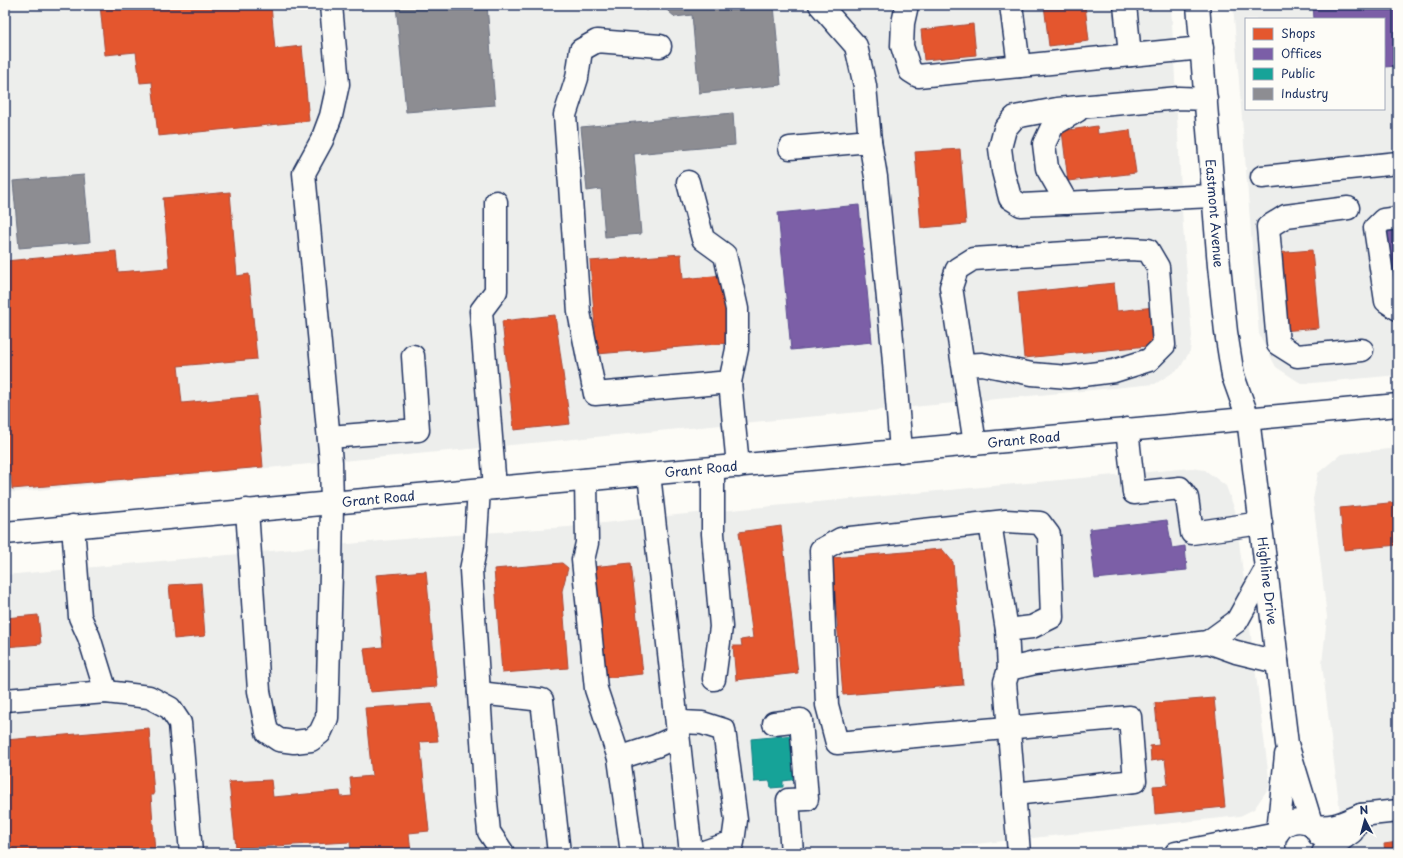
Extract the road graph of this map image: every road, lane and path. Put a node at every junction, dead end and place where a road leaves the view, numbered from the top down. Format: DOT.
graph roads {
  1 [pos="331,5"];
  2 [pos="820,5"];
  3 [pos="907,5"];
  4 [pos="1011,5"];
  5 [pos="1125,5"];
  6 [pos="1198,5"];
  7 [pos="660,46"];
  8 [pos="1202,48"];
  9 [pos="1130,55"];
  10 [pos="1019,66"];
  11 [pos="1206,99"];
  12 [pos="1084,107"];
  13 [pos="870,141"];
  14 [pos="790,148"];
  15 [pos="1398,162"];
  16 [pos="1262,177"];
  17 [pos="688,182"];
  18 [pos="1214,196"];
  19 [pos="496,202"];
  20 [pos="1067,203"];
  21 [pos="1348,208"];
  22 [pos="1398,218"];
  23 [pos="1398,309"];
  24 [pos="1362,350"];
  25 [pos="413,356"];
  26 [pos="963,365"];
  27 [pos="730,382"];
  28 [pos="1398,405"];
  29 [pos="1248,418"];
  30 [pos="1127,430"];
  31 [pos="329,437"];
  32 [pos="976,444"];
  33 [pos="901,451"];
  34 [pos="738,466"];
  35 [pos="713,468"];
  36 [pos="649,474"];
  37 [pos="586,480"];
  38 [pos="487,489"];
  39 [pos="332,503"];
  40 [pos="247,510"];
  41 [pos="990,523"];
  42 [pos="1261,523"];
  43 [pos="73,526"];
  44 [pos="5,533"];
  45 [pos="1266,570"];
  46 [pos="1007,630"];
  47 [pos="1208,642"];
  48 [pos="1277,662"];
  49 [pos="1008,669"];
  50 [pos="714,679"];
  51 [pos="106,692"];
  52 [pos="479,692"];
  53 [pos="5,700"];
  54 [pos="774,723"];
  55 [pos="677,726"];
  56 [pos="1008,729"];
  57 [pos="1288,744"];
  58 [pos="618,758"];
  59 [pos="1014,794"];
  60 [pos="1398,811"];
  61 [pos="1361,815"];
  62 [pos="1312,826"];
  63 [pos="1277,839"];
  64 [pos="191,853"];
  65 [pos="503,853"];
  66 [pos="559,853"];
  67 [pos="632,853"];
  68 [pos="691,853"];
  69 [pos="701,853"];
  70 [pos="792,853"];
  71 [pos="1019,853"];
  72 [pos="1176,853"];
  73 [pos="1322,853"];
  1 -- 31 [label="main road"];
  2 -- 13 [label="main road"];
  3 -- 10 [label="main road"];
  4 -- 10 [label="main road"];
  5 -- 9 [label="main road"];
  6 -- 8 [label="main road, Eastmont Avenue"];
  7 -- 27 [label="main road"];
  8 -- 9 [label="main road"];
  8 -- 11 [label="main road, Eastmont Avenue"];
  9 -- 10 [label="main road"];
  11 -- 12 [label="main road"];
  11 -- 18 [label="main road, Eastmont Avenue"];
  12 -- 20 [label="main road"];
  12 -- 20 [label="main road"];
  13 -- 14 [label="main road"];
  13 -- 33 [label="main road"];
  15 -- 16 [label="main road"];
  17 -- 27 [label="main road"];
  18 -- 20 [label="main road"];
  18 -- 29 [label="main road, Eastmont Avenue"];
  19 -- 38 [label="main road"];
  21 -- 24 [label="main road"];
  22 -- 23 [label="main road"];
  25 -- 31 [label="main road"];
  26 -- 26 [label="main road"];
  26 -- 32 [label="main road"];
  27 -- 34 [label="main road"];
  28 -- 29 [label="main road, Grant Road"];
  29 -- 30 [label="main road, Grant Road"];
  29 -- 42 [label="main road, Highline Drive"];
  30 -- 32 [label="main road, Grant Road"];
  30 -- 42 [label="main road"];
  31 -- 39 [label="main road"];
  32 -- 33 [label="main road, Grant Road"];
  33 -- 34 [label="main road, Grant Road"];
  34 -- 35 [label="main road, Grant Road"];
  35 -- 36 [label="main road, Grant Road"];
  35 -- 50 [label="main road"];
  36 -- 37 [label="main road, Grant Road"];
  36 -- 55 [label="main road"];
  37 -- 38 [label="main road, Grant Road"];
  37 -- 58 [label="main road"];
  38 -- 39 [label="main road, Grant Road"];
  38 -- 52 [label="main road"];
  39 -- 40 [label="main road, Grant Road"];
  39 -- 40 [label="main road"];
  40 -- 43 [label="main road, Grant Road"];
  41 -- 46 [label="main road"];
  41 -- 46 [label="main road"];
  41 -- 56 [label="main road"];
  42 -- 45 [label="main road, Highline Drive"];
  43 -- 44 [label="main road, Grant Road"];
  43 -- 51 [label="main road"];
  45 -- 47 [label="main road"];
  45 -- 48 [label="main road, Highline Drive"];
  46 -- 49 [label="main road"];
  47 -- 48 [label="main road"];
  47 -- 49 [label="main road"];
  48 -- 57 [label="main road, Highline Drive"];
  49 -- 56 [label="main road"];
  51 -- 53 [label="main road"];
  51 -- 64 [label="main road"];
  52 -- 65 [label="main road"];
  52 -- 66 [label="main road"];
  54 -- 70 [label="main road"];
  55 -- 58 [label="main road"];
  55 -- 68 [label="main road"];
  55 -- 69 [label="main road"];
  56 -- 59 [label="main road"];
  56 -- 59 [label="main road"];
  57 -- 62 [label="main road, Highline Drive"];
  57 -- 63 [label="main road, Highline Drive"];
  58 -- 67 [label="main road"];
  59 -- 71 [label="main road"];
  60 -- 61 [label="main road"];
  61 -- 62 [label="main road"];
  61 -- 73 [label="main road"];
  62 -- 63 [label="main road"];
  62 -- 73 [label="main road, Highline Drive"];
  63 -- 72 [label="main road"];
}
